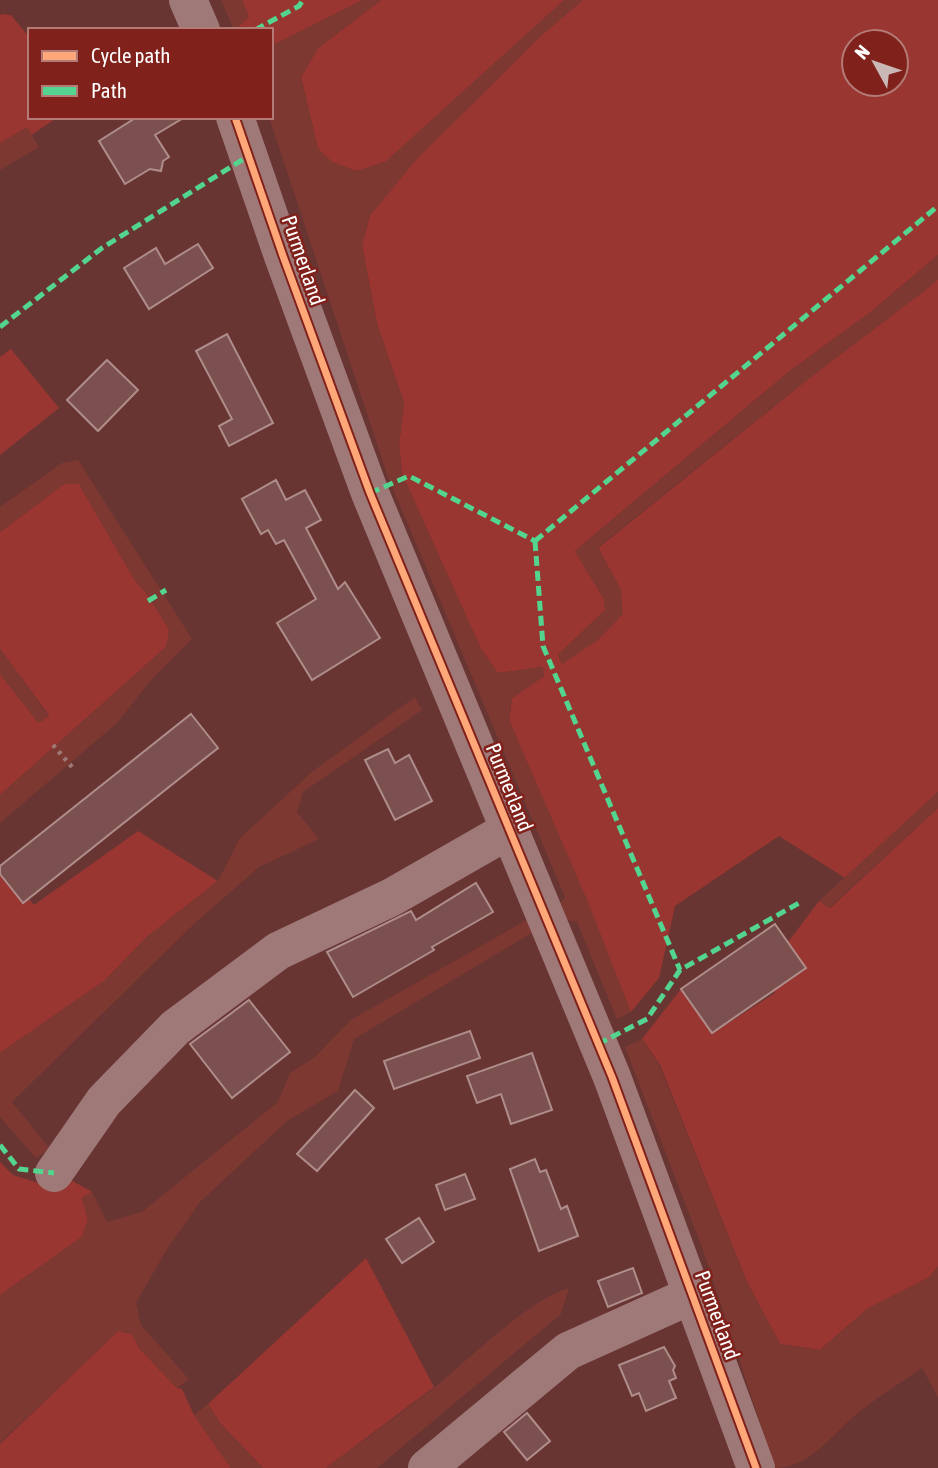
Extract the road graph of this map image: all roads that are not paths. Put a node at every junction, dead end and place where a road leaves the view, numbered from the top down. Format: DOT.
graph roads {
  1 [pos="188,0"];
  2 [pos="200,28"];
  3 [pos="236,119"];
  4 [pos="509,830"];
  5 [pos="54,1173"];
  6 [pos="692,1295"];
  7 [pos="427,1468"];
  8 [pos="756,1468"];
  1 -- 2 [label="street"];
  3 -- 4 [label="street, Purmerland"];
  4 -- 5 [label="street"];
  4 -- 6 [label="street, Purmerland"];
  6 -- 7 [label="street"];
  6 -- 8 [label="street, Purmerland"];
}
